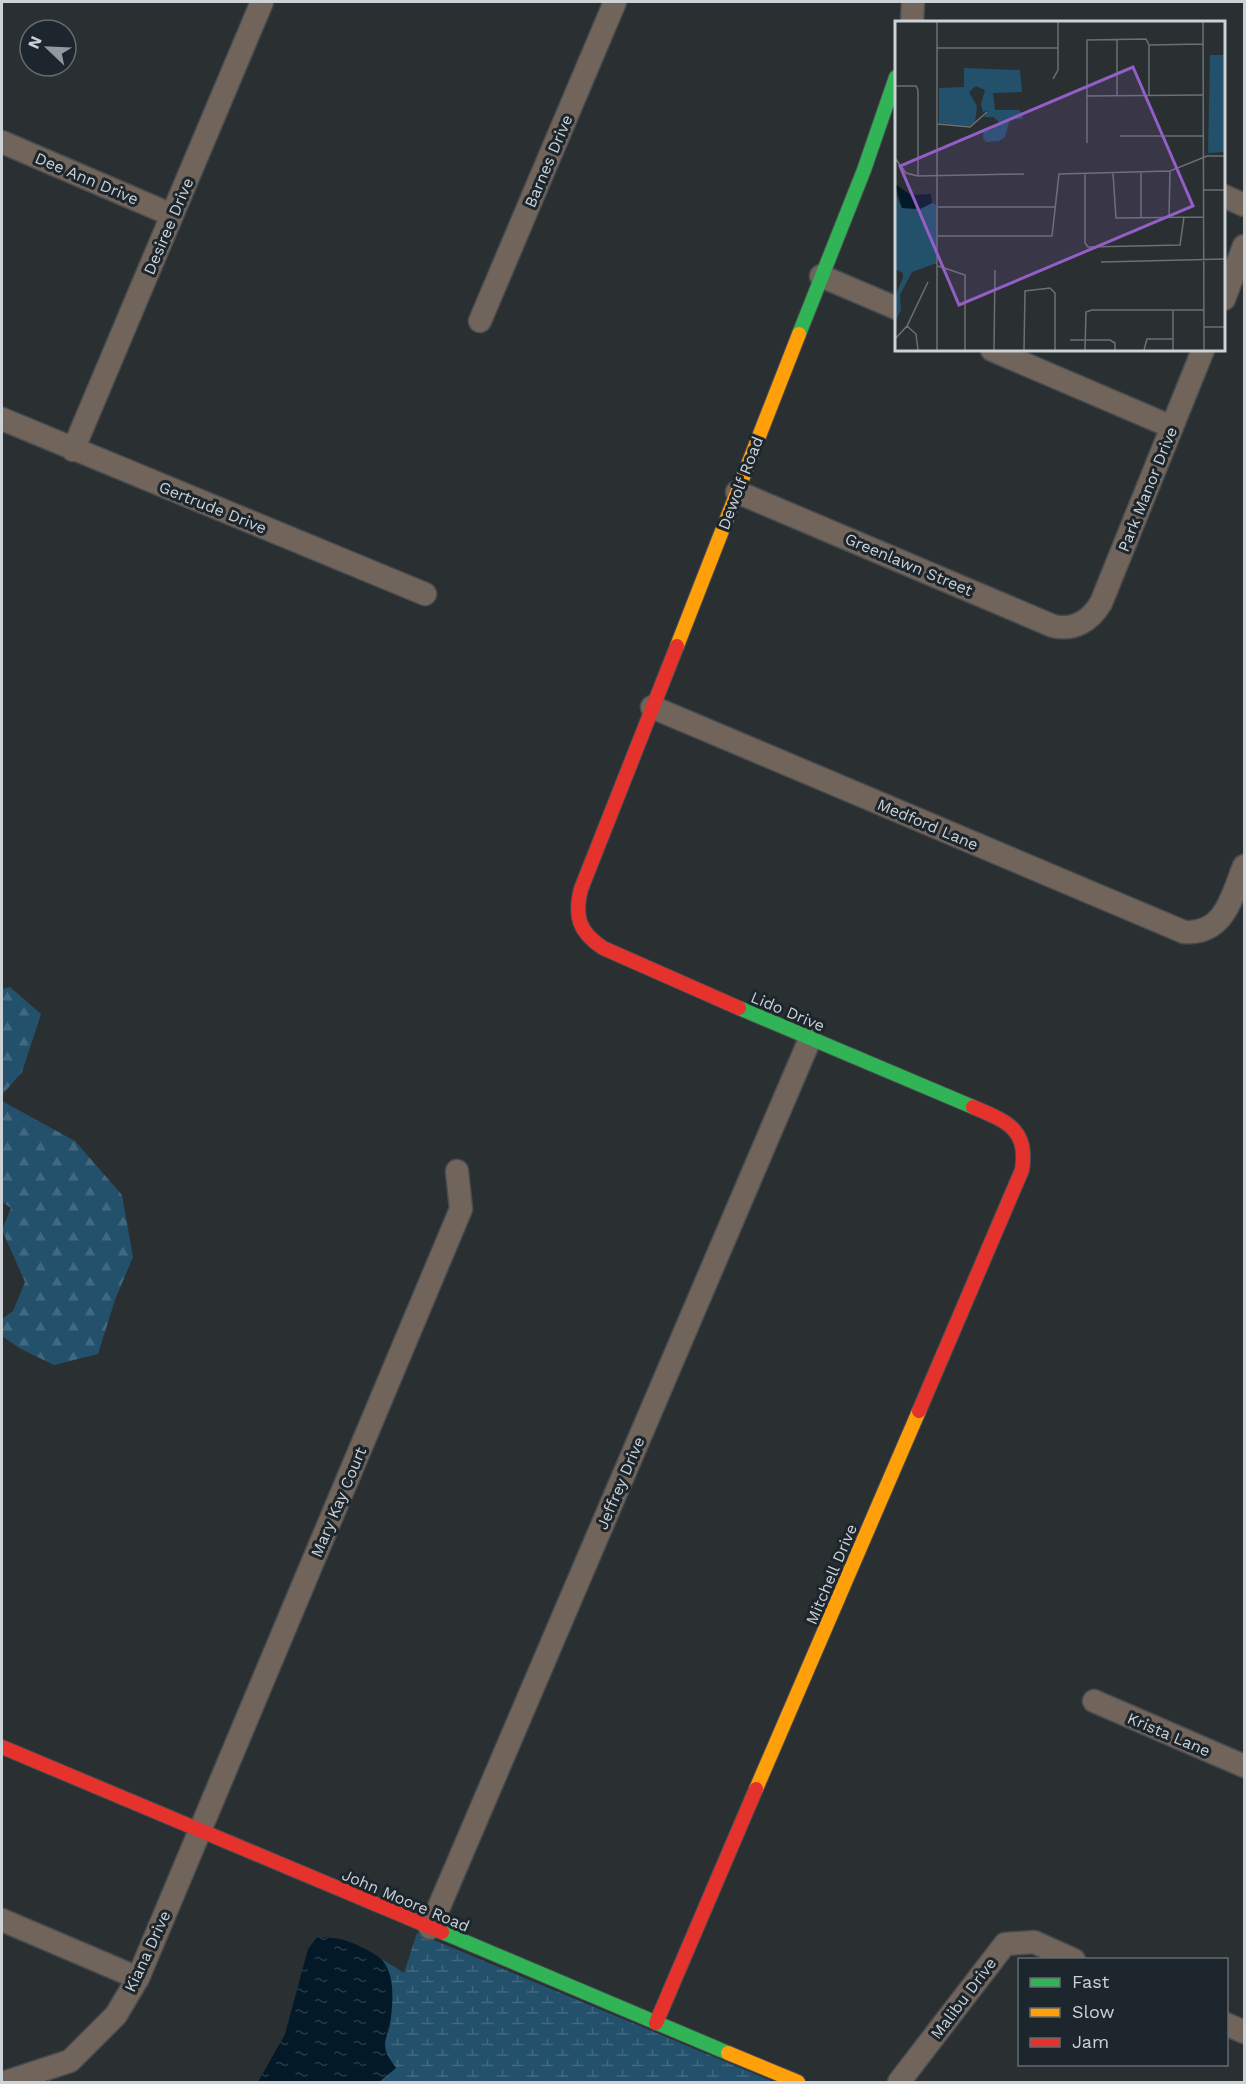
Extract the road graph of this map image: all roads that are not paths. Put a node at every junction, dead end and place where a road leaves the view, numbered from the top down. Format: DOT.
graph roads {
  1 [pos="262,2"];
  2 [pos="615,2"];
  3 [pos="913,2"];
  4 [pos="912,21"];
  5 [pos="895,83"];
  6 [pos="2,142"];
  7 [pos="1225,196"];
  8 [pos="1245,205"];
  9 [pos="172,214"];
  10 [pos="1245,246"];
  11 [pos="821,276"];
  12 [pos="1225,296"];
  13 [pos="895,308"];
  14 [pos="480,321"];
  15 [pos="994,351"];
  16 [pos="1203,351"];
  17 [pos="2,419"];
  18 [pos="1172,426"];
  19 [pos="73,450"];
  20 [pos="737,492"];
  21 [pos="425,594"];
  22 [pos="1082,623"];
  23 [pos="652,707"];
  24 [pos="1245,866"];
  25 [pos="581,889"];
  26 [pos="810,1039"];
  27 [pos="1020,1136"];
  28 [pos="457,1171"];
  29 [pos="1094,1701"];
  30 [pos="2,1747"];
  31 [pos="1245,1766"];
  32 [pos="200,1831"];
  33 [pos="2,1920"];
  34 [pos="430,1928"];
  35 [pos="1072,1958"];
  36 [pos="138,1978"];
  37 [pos="656,2023"];
  38 [pos="1228,2024"];
  39 [pos="1245,2032"];
  40 [pos="6,2082"];
  41 [pos="798,2082"];
  42 [pos="899,2082"];
  1 -- 9 [label="street, Desiree Drive"];
  2 -- 14 [label="street, Barnes Drive"];
  3 -- 4 [label="street"];
  5 -- 11 [label="street, Dewolf Road"];
  6 -- 9 [label="street, Dee Ann Drive"];
  7 -- 8 [label="street"];
  9 -- 19 [label="street, Desiree Drive"];
  10 -- 12 [label="street"];
  11 -- 13 [label="street"];
  11 -- 20 [label="street, Dewolf Road"];
  15 -- 18 [label="street"];
  16 -- 18 [label="street, Park Manor Drive"];
  17 -- 19 [label="street, Gertrude Drive"];
  18 -- 22 [label="street, Park Manor Drive"];
  19 -- 21 [label="street, Gertrude Drive"];
  20 -- 22 [label="street, Greenlawn Street"];
  20 -- 23 [label="street, Dewolf Road"];
  23 -- 24 [label="street, Medford Lane"];
  23 -- 25 [label="street, Dewolf Road"];
  25 -- 26 [label="street, Lido Drive"];
  26 -- 27 [label="street, Lido Drive"];
  26 -- 34 [label="street, Jeffrey Drive"];
  27 -- 37 [label="street, Mitchell Drive"];
  28 -- 32 [label="street, Mary Kay Court"];
  29 -- 31 [label="street, Krista Lane"];
  30 -- 32 [label="street, John Moore Road"];
  32 -- 34 [label="street, John Moore Road"];
  32 -- 36 [label="street, Kiana Drive"];
  33 -- 36 [label="street"];
  34 -- 37 [label="street, John Moore Road"];
  35 -- 42 [label="street, Malibu Drive"];
  36 -- 40 [label="street, Kiana Drive"];
  37 -- 41 [label="street, John Moore Road"];
  38 -- 39 [label="street"];
}
